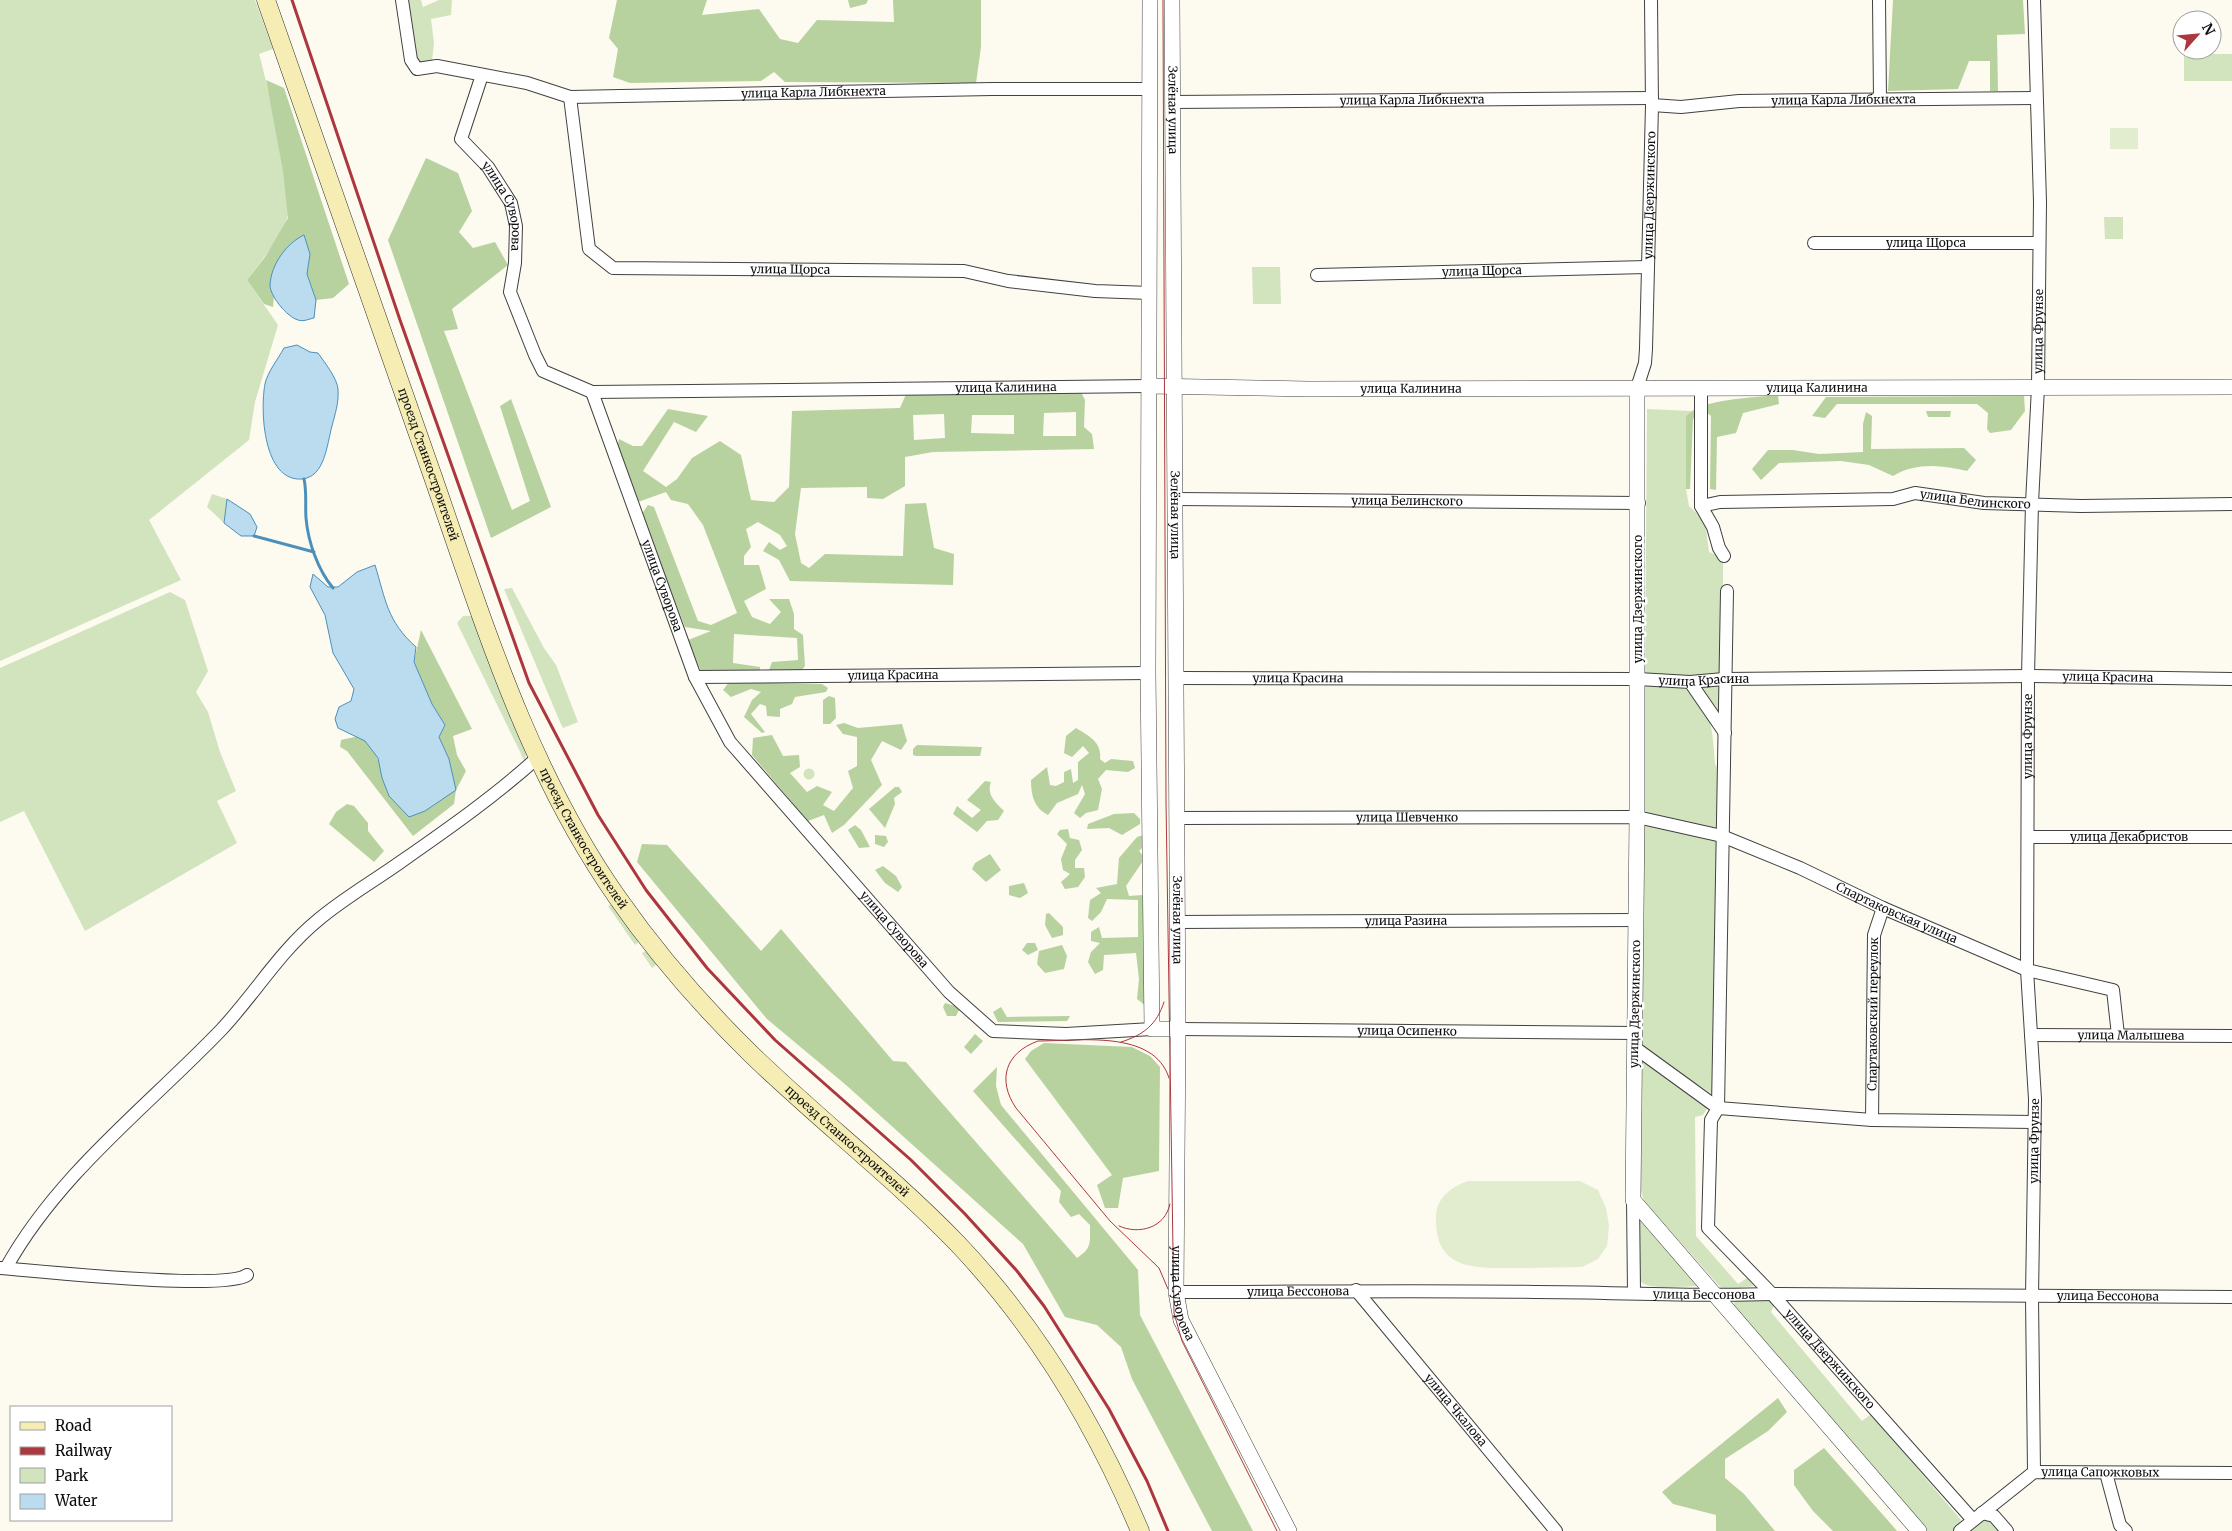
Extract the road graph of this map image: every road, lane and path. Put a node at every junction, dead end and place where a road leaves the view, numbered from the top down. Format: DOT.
graph roads {
  1 [pos="266,0"];
  2 [pos="402,0"];
  3 [pos="1150,0"];
  4 [pos="1172,0"];
  5 [pos="1651,0"];
  6 [pos="1879,0"];
  7 [pos="2034,0"];
  8 [pos="482,75"];
  9 [pos="1150,89"];
  10 [pos="570,97"];
  11 [pos="2036,98"];
  12 [pos="1880,99"];
  13 [pos="1652,101"];
  14 [pos="1172,102"];
  15 [pos="1814,242"];
  16 [pos="2039,243"];
  17 [pos="1647,267"];
  18 [pos="1317,275"];
  19 [pos="1150,293"];
  20 [pos="1149,386"];
  21 [pos="1176,387"];
  22 [pos="2038,387"];
  23 [pos="2232,387"];
  24 [pos="1637,388"];
  25 [pos="1701,388"];
  26 [pos="592,392"];
  27 [pos="1175,499"];
  28 [pos="1638,503"];
  29 [pos="2032,503"];
  30 [pos="2232,504"];
  31 [pos="1700,506"];
  32 [pos="1724,556"];
  33 [pos="1727,591"];
  34 [pos="1148,673"];
  35 [pos="2028,676"];
  36 [pos="696,677"];
  37 [pos="1176,678"];
  38 [pos="1638,679"];
  39 [pos="1724,679"];
  40 [pos="2232,679"];
  41 [pos="1690,682"];
  42 [pos="1725,733"];
  43 [pos="537,758"];
  44 [pos="1638,817"];
  45 [pos="1176,818"];
  46 [pos="1722,836"];
  47 [pos="2028,836"];
  48 [pos="2232,836"];
  49 [pos="1883,908"];
  50 [pos="1636,920"];
  51 [pos="1177,922"];
  52 [pos="2027,970"];
  53 [pos="1152,1029"];
  54 [pos="1178,1029"];
  55 [pos="2031,1035"];
  56 [pos="2118,1035"];
  57 [pos="2232,1036"];
  58 [pos="1635,1040"];
  59 [pos="1718,1108"];
  60 [pos="1872,1120"];
  61 [pos="2034,1122"];
  62 [pos="1633,1200"];
  63 [pos="3,1268"];
  64 [pos="247,1275"];
  65 [pos="1356,1290"];
  66 [pos="1176,1292"];
  67 [pos="1634,1292"];
  68 [pos="1772,1294"];
  69 [pos="1714,1296"];
  70 [pos="2032,1297"];
  71 [pos="2232,1298"];
  72 [pos="2034,1472"];
  73 [pos="2106,1473"];
  74 [pos="2232,1473"];
  75 [pos="1977,1517"];
  76 [pos="1140,1531"];
  77 [pos="1289,1531"];
  78 [pos="1556,1531"];
  79 [pos="1918,1531"];
  80 [pos="1960,1531"];
  81 [pos="2007,1531"];
  82 [pos="2126,1531"];
  1 -- 43 [label="main road, проезд Станкостроителей"];
  2 -- 8 [label="street"];
  3 -- 9 [label="street, Зелёная улица"];
  4 -- 14 [label="street, Зелёная улица"];
  5 -- 13 [label="street, улица Дзержинского"];
  6 -- 12 [label="street"];
  7 -- 11 [label="street, улица Фрунзе"];
  8 -- 10 [label="street, улица Карла Либкнехта"];
  8 -- 26 [label="street, улица Суворова"];
  9 -- 10 [label="street, улица Карла Либкнехта"];
  9 -- 19 [label="street, Зелёная улица"];
  10 -- 19 [label="street, улица Щорса"];
  11 -- 12 [label="street, улица Карла Либкнехта"];
  11 -- 16 [label="street, улица Фрунзе"];
  12 -- 13 [label="street, улица Карла Либкнехта"];
  13 -- 14 [label="street, улица Карла Либкнехта"];
  13 -- 17 [label="street, улица Дзержинского"];
  14 -- 21 [label="street, Зелёная улица"];
  15 -- 16 [label="street, улица Щорса"];
  16 -- 22 [label="street, улица Фрунзе"];
  17 -- 18 [label="street, улица Щорса"];
  17 -- 24 [label="street, улица Дзержинского"];
  19 -- 20 [label="street, Зелёная улица"];
  20 -- 21 [label="street, улица Калинина"];
  20 -- 26 [label="street, улица Калинина"];
  20 -- 34 [label="street, Зелёная улица"];
  21 -- 24 [label="street, улица Калинина"];
  21 -- 27 [label="street, Зелёная улица"];
  22 -- 23 [label="street, улица Калинина"];
  22 -- 25 [label="street, улица Калинина"];
  22 -- 29 [label="street, улица Фрунзе"];
  24 -- 25 [label="street, улица Калинина"];
  24 -- 28 [label="street, улица Дзержинского"];
  25 -- 31 [label="street"];
  26 -- 36 [label="street, улица Суворова"];
  27 -- 28 [label="street, улица Белинского"];
  27 -- 37 [label="street, Зелёная улица"];
  28 -- 38 [label="street, улица Дзержинского"];
  29 -- 30 [label="street, улица Белинского"];
  29 -- 31 [label="street, улица Белинского"];
  29 -- 35 [label="street, улица Фрунзе"];
  31 -- 32 [label="street"];
  33 -- 39 [label="street, улица Дзержинского"];
  34 -- 36 [label="street, улица Красина"];
  34 -- 53 [label="street, Зелёная улица"];
  35 -- 39 [label="street, улица Красина"];
  35 -- 40 [label="street, улица Красина"];
  35 -- 47 [label="street, улица Фрунзе"];
  36 -- 53 [label="street, улица Суворова"];
  37 -- 38 [label="street, улица Красина"];
  37 -- 45 [label="street, Зелёная улица"];
  38 -- 41 [label="street, улица Красина"];
  38 -- 44 [label="street, улица Дзержинского"];
  39 -- 41 [label="street, улица Красина"];
  39 -- 42 [label="street, улица Дзержинского"];
  41 -- 42 [label="street"];
  42 -- 46 [label="street, улица Дзержинского"];
  43 -- 63 [label="street"];
  43 -- 76 [label="main road, проезд Станкостроителей"];
  44 -- 45 [label="street, улица Шевченко"];
  44 -- 46 [label="street, Спартаковская улица"];
  44 -- 50 [label="street, улица Дзержинского"];
  45 -- 51 [label="street, Зелёная улица"];
  46 -- 49 [label="street, Спартаковская улица"];
  46 -- 59 [label="street, улица Дзержинского"];
  47 -- 48 [label="street, улица Декабристов"];
  47 -- 52 [label="street, улица Фрунзе"];
  49 -- 52 [label="street, Спартаковская улица"];
  49 -- 60 [label="street, Спартаковский переулок"];
  50 -- 51 [label="street, улица Разина"];
  50 -- 58 [label="street, улица Дзержинского"];
  51 -- 54 [label="street, Зелёная улица"];
  52 -- 55 [label="street, улица Фрунзе"];
  52 -- 56 [label="street, Спартаковская улица"];
  53 -- 54 [label="street"];
  54 -- 58 [label="street, улица Осипенко"];
  54 -- 66 [label="street, улица Суворова"];
  55 -- 56 [label="street, улица Малышева"];
  55 -- 61 [label="street, улица Фрунзе"];
  56 -- 57 [label="street, улица Малышева"];
  58 -- 59 [label="street"];
  58 -- 62 [label="street, улица Дзержинского"];
  59 -- 60 [label="street"];
  59 -- 68 [label="street, улица Дзержинского"];
  60 -- 61 [label="street"];
  61 -- 70 [label="street, улица Фрунзе"];
  62 -- 67 [label="street, улица Дзержинского"];
  62 -- 69 [label="street"];
  63 -- 64 [label="street"];
  65 -- 66 [label="street, улица Бессонова"];
  65 -- 67 [label="street, улица Бессонова"];
  65 -- 78 [label="street, улица Чкалова"];
  66 -- 77 [label="street, улица Суворова"];
  67 -- 69 [label="street, улица Бессонова"];
  68 -- 69 [label="street, улица Бессонова"];
  68 -- 70 [label="street, улица Бессонова"];
  68 -- 75 [label="street, улица Дзержинского"];
  69 -- 79 [label="street"];
  70 -- 71 [label="street, улица Бессонова"];
  70 -- 72 [label="street, улица Фрунзе"];
  72 -- 73 [label="street, улица Сапожковых"];
  72 -- 75 [label="street, улица Сапожковых"];
  73 -- 74 [label="street, улица Сапожковых"];
  73 -- 82 [label="street"];
  75 -- 80 [label="street, улица Сапожковых"];
  75 -- 81 [label="street, улица Дзержинского"];
}
